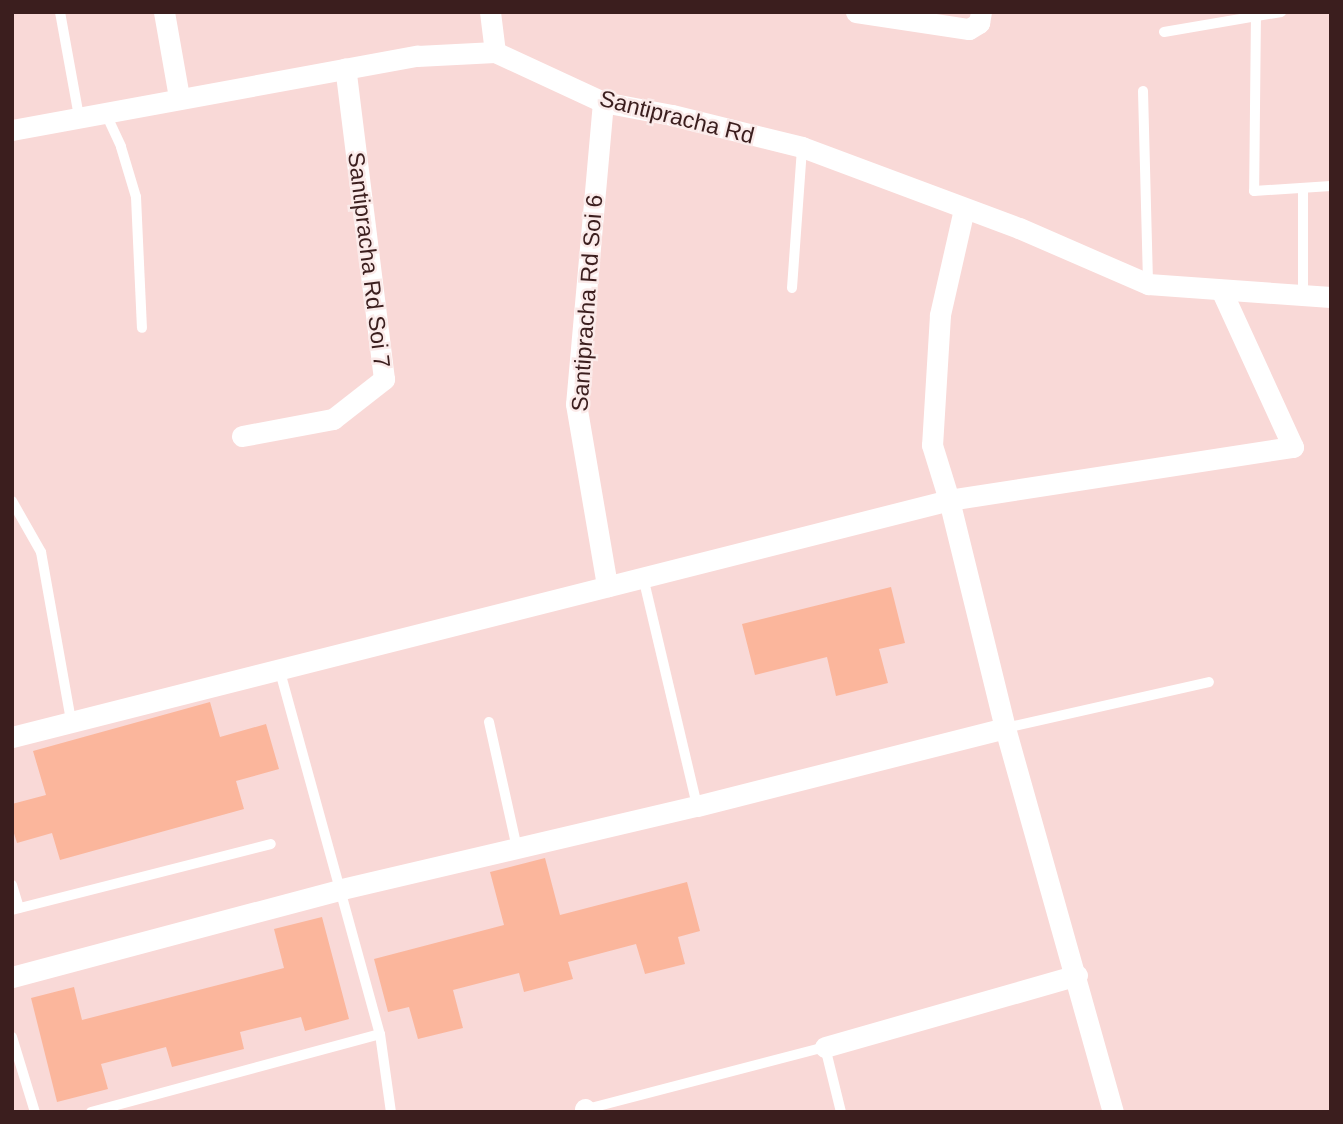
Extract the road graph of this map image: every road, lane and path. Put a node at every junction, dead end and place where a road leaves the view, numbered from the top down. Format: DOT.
graph roads {
  1 [pos="60,12"];
  2 [pos="164,12"];
  3 [pos="490,12"];
  4 [pos="856,12"];
  5 [pos="981,12"];
  6 [pos="1281,12"];
  7 [pos="1256,15"];
  8 [pos="1164,32"];
  9 [pos="495,52"];
  10 [pos="345,68"];
  11 [pos="1143,91"];
  12 [pos="179,97"];
  13 [pos="603,102"];
  14 [pos="105,112"];
  15 [pos="79,117"];
  16 [pos="12,130"];
  17 [pos="803,148"];
  18 [pos="1331,186"];
  19 [pos="1303,188"];
  20 [pos="964,209"];
  21 [pos="1147,284"];
  22 [pos="792,288"];
  23 [pos="1221,290"];
  24 [pos="1303,295"];
  25 [pos="1331,297"];
  26 [pos="142,328"];
  27 [pos="242,436"];
  28 [pos="949,499"];
  29 [pos="12,501"];
  30 [pos="643,577"];
  31 [pos="607,586"];
  32 [pos="279,668"];
  33 [pos="1209,682"];
  34 [pos="71,720"];
  35 [pos="489,722"];
  36 [pos="1005,728"];
  37 [pos="12,737"];
  38 [pos="697,806"];
  39 [pos="271,845"];
  40 [pos="517,848"];
  41 [pos="12,885"];
  42 [pos="342,889"];
  43 [pos="16,909"];
  44 [pos="1077,975"];
  45 [pos="12,977"];
  46 [pos="380,1034"];
  47 [pos="12,1037"];
  48 [pos="825,1047"];
  49 [pos="16,1064"];
  50 [pos="583,1111"];
  51 [pos="35,1112"];
  52 [pos="91,1112"];
  53 [pos="391,1112"];
  54 [pos="841,1112"];
  55 [pos="1113,1112"];
  1 -- 15 [label="lane"];
  2 -- 12 [label="street"];
  3 -- 9 [label="street"];
  4 -- 5 [label="street"];
  6 -- 7 [label="lane"];
  7 -- 8 [label="lane"];
  7 -- 19 [label="lane"];
  9 -- 10 [label="street, Santipracha Rd"];
  9 -- 13 [label="street, Santipracha Rd"];
  10 -- 12 [label="street, Santipracha Rd"];
  10 -- 27 [label="street, Santipracha Rd Soi 7"];
  11 -- 21 [label="lane"];
  12 -- 14 [label="street, Santipracha Rd"];
  13 -- 17 [label="street, Santipracha Rd"];
  13 -- 31 [label="street, Santipracha Rd Soi 6"];
  14 -- 15 [label="street, Santipracha Rd"];
  14 -- 26 [label="lane"];
  15 -- 16 [label="street, Santipracha Rd"];
  17 -- 20 [label="street, Santipracha Rd"];
  17 -- 22 [label="lane"];
  18 -- 19 [label="lane"];
  19 -- 24 [label="lane"];
  20 -- 21 [label="street, Santipracha Rd"];
  20 -- 28 [label="street"];
  21 -- 23 [label="street, Santipracha Rd"];
  23 -- 24 [label="street, Santipracha Rd"];
  23 -- 28 [label="street"];
  24 -- 25 [label="street, Santipracha Rd"];
  28 -- 30 [label="street"];
  28 -- 36 [label="street"];
  29 -- 34 [label="lane"];
  30 -- 31 [label="street"];
  30 -- 38 [label="lane"];
  31 -- 32 [label="street"];
  32 -- 34 [label="street"];
  32 -- 42 [label="lane"];
  33 -- 36 [label="lane"];
  34 -- 37 [label="street"];
  35 -- 40 [label="lane"];
  36 -- 38 [label="street"];
  36 -- 44 [label="street"];
  38 -- 40 [label="street"];
  39 -- 43 [label="lane"];
  40 -- 42 [label="street"];
  41 -- 43 [label="lane"];
  42 -- 45 [label="street"];
  42 -- 46 [label="lane"];
  44 -- 48 [label="street"];
  44 -- 55 [label="street"];
  46 -- 52 [label="lane"];
  46 -- 53 [label="lane"];
  47 -- 49 [label="lane"];
  48 -- 50 [label="lane"];
  48 -- 54 [label="lane"];
  49 -- 51 [label="lane"];
}
